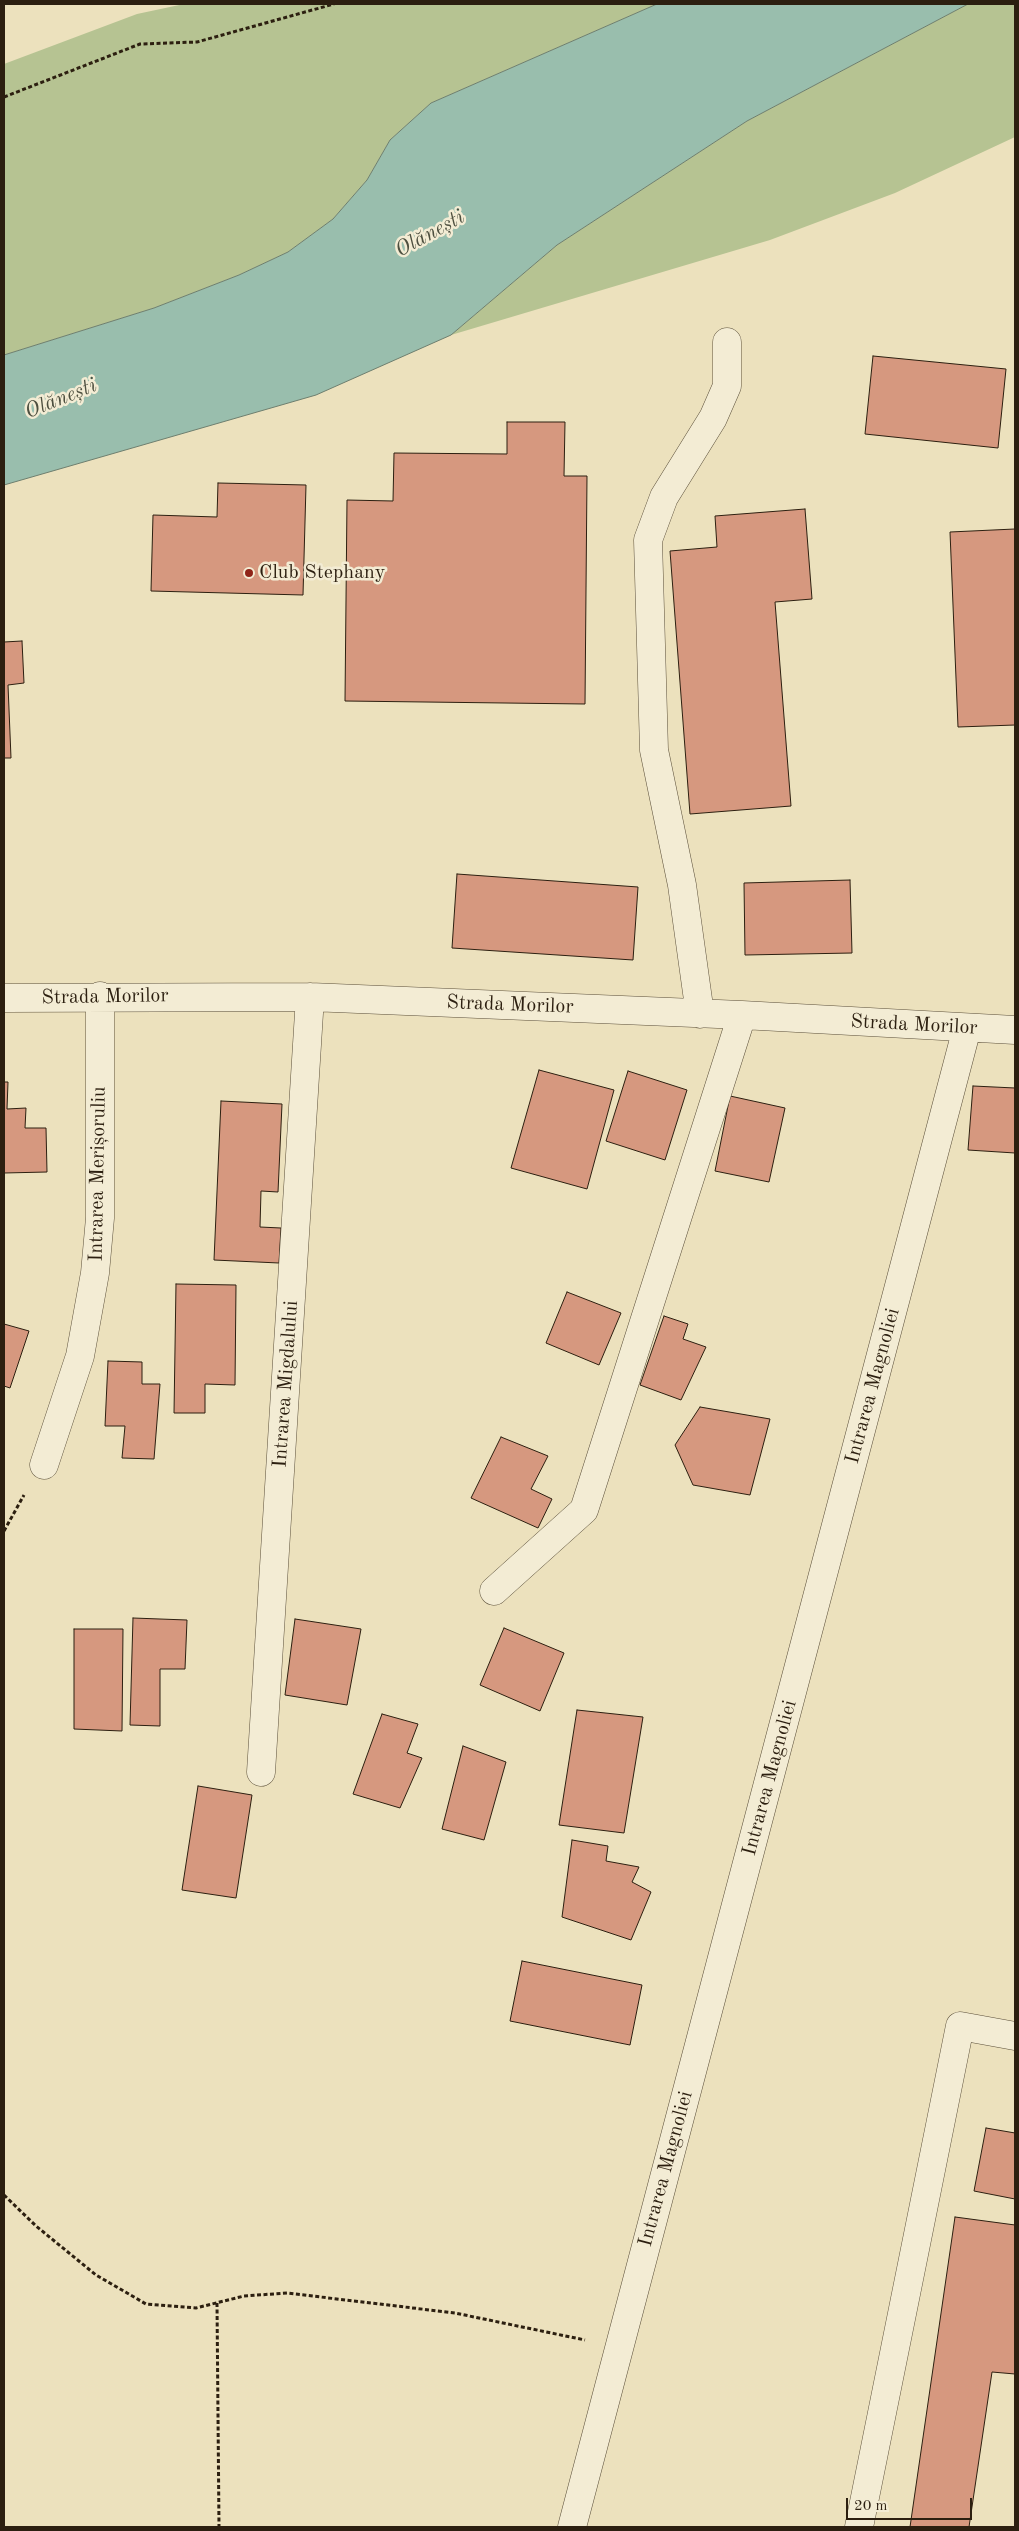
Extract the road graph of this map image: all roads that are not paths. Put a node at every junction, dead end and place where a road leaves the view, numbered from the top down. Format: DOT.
graph roads {
  1 [pos="727,342"];
  2 [pos="100,996"];
  3 [pos="310,997"];
  4 [pos="4,998"];
  5 [pos="700,1014"];
  6 [pos="742,1015"];
  7 [pos="967,1028"];
  8 [pos="1015,1030"];
  9 [pos="44,1465"];
  10 [pos="494,1591"];
  11 [pos="261,1772"];
  12 [pos="1015,2036"];
  13 [pos="572,2527"];
  14 [pos="859,2527"];
  1 -- 5 [label="street"];
  2 -- 3 [label="street, Strada Morilor"];
  2 -- 4 [label="street, Strada Morilor"];
  2 -- 9 [label="street, Intrarea Merișoruliu"];
  3 -- 5 [label="street, Strada Morilor"];
  3 -- 11 [label="street, Intrarea Migdalului"];
  5 -- 6 [label="street, Strada Morilor"];
  6 -- 7 [label="street, Strada Morilor"];
  6 -- 10 [label="street"];
  7 -- 8 [label="street, Strada Morilor"];
  7 -- 13 [label="street, Intrarea Magnoliei"];
  12 -- 14 [label="street"];
}
